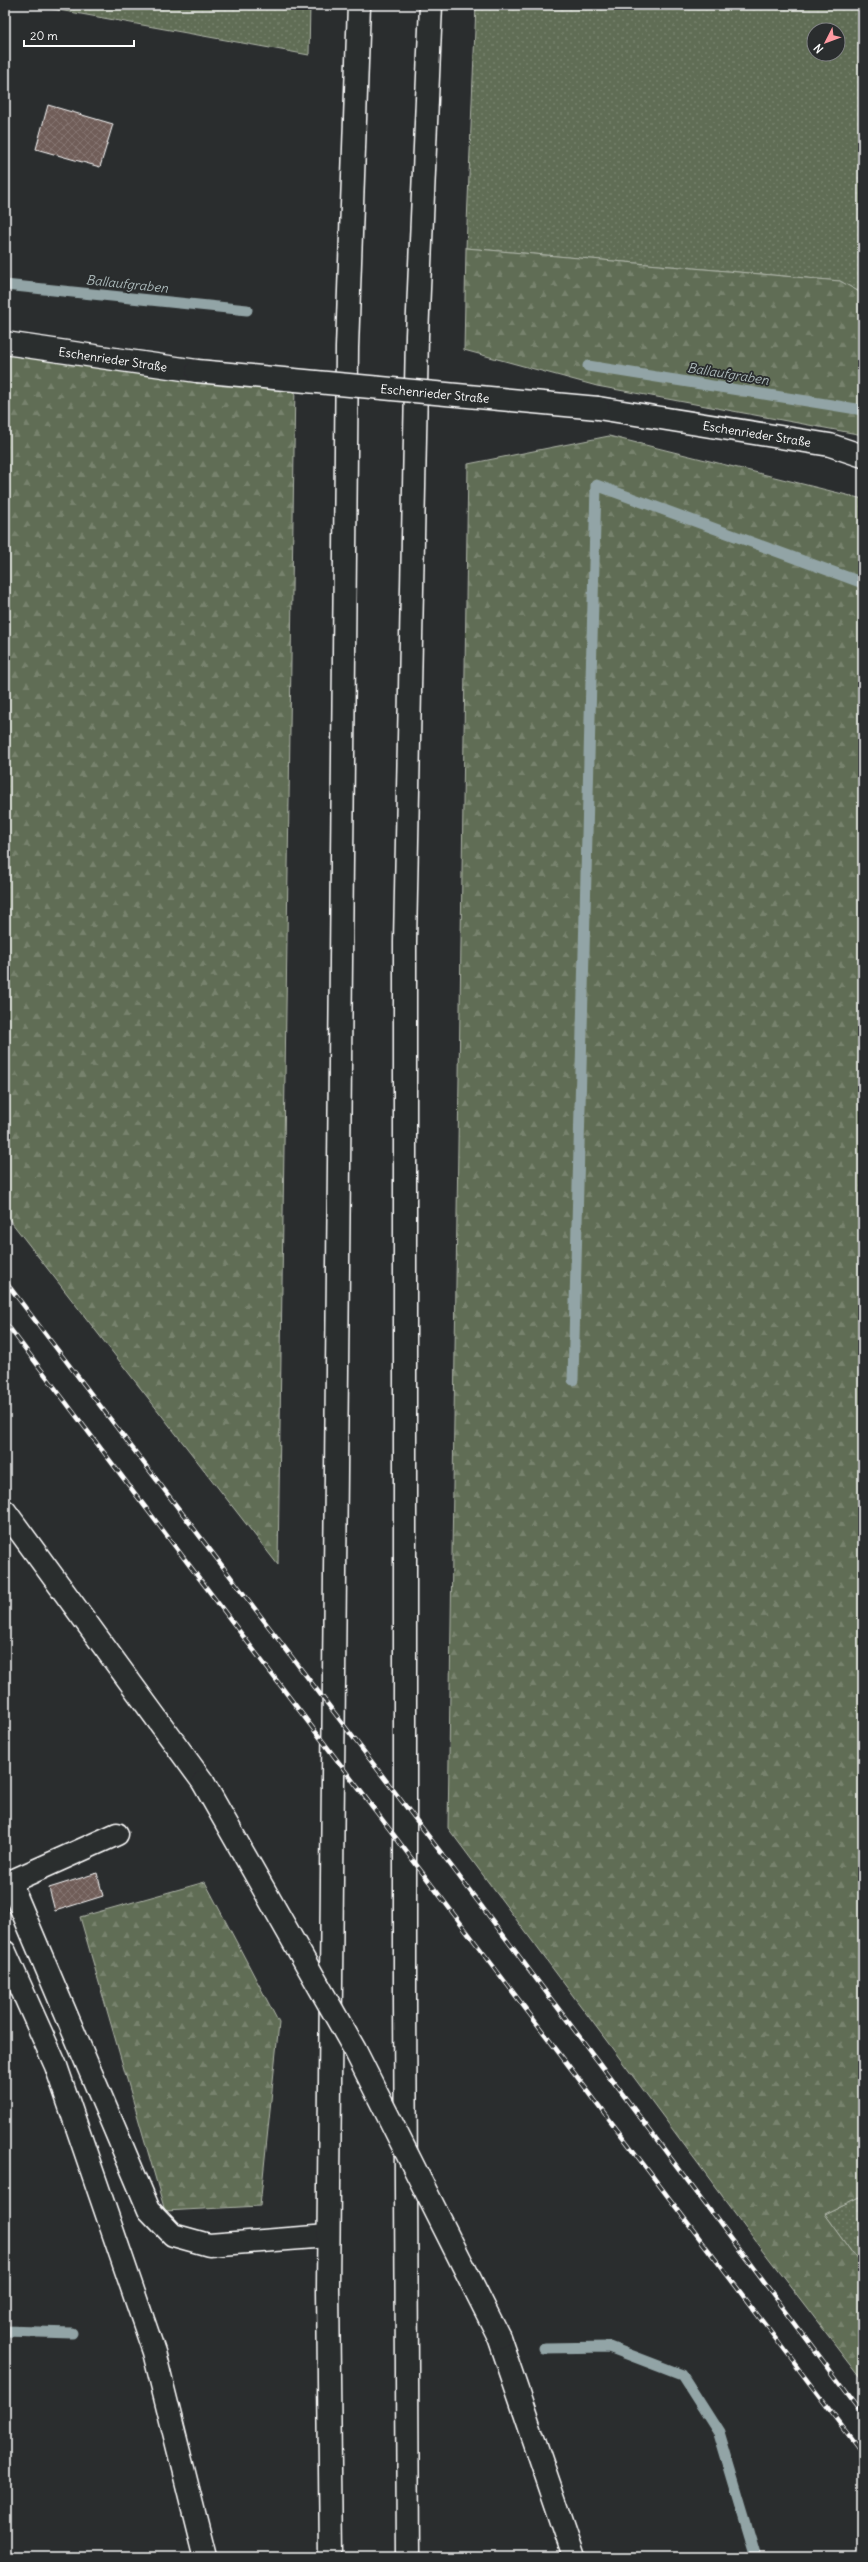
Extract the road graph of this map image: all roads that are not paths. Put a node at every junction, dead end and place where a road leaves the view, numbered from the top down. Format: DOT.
graph roads {
  1 [pos="360,5"];
  2 [pos="431,5"];
  3 [pos="5,343"];
  4 [pos="863,456"];
  5 [pos="5,1511"];
  6 [pos="117,1834"];
  7 [pos="5,1952"];
  8 [pos="328,2236"];
  9 [pos="205,2557"];
  10 [pos="331,2557"];
  11 [pos="408,2557"];
  12 [pos="574,2557"];
  1 -- 8 [label="main road"];
  2 -- 11 [label="main road"];
  3 -- 4 [label="main road, Eschenrieder Straße, bridge"];
  5 -- 12 [label="main road, bridge"];
  6 -- 8 [label="main road"];
  7 -- 9 [label="main road"];
  8 -- 10 [label="main road"];
}
